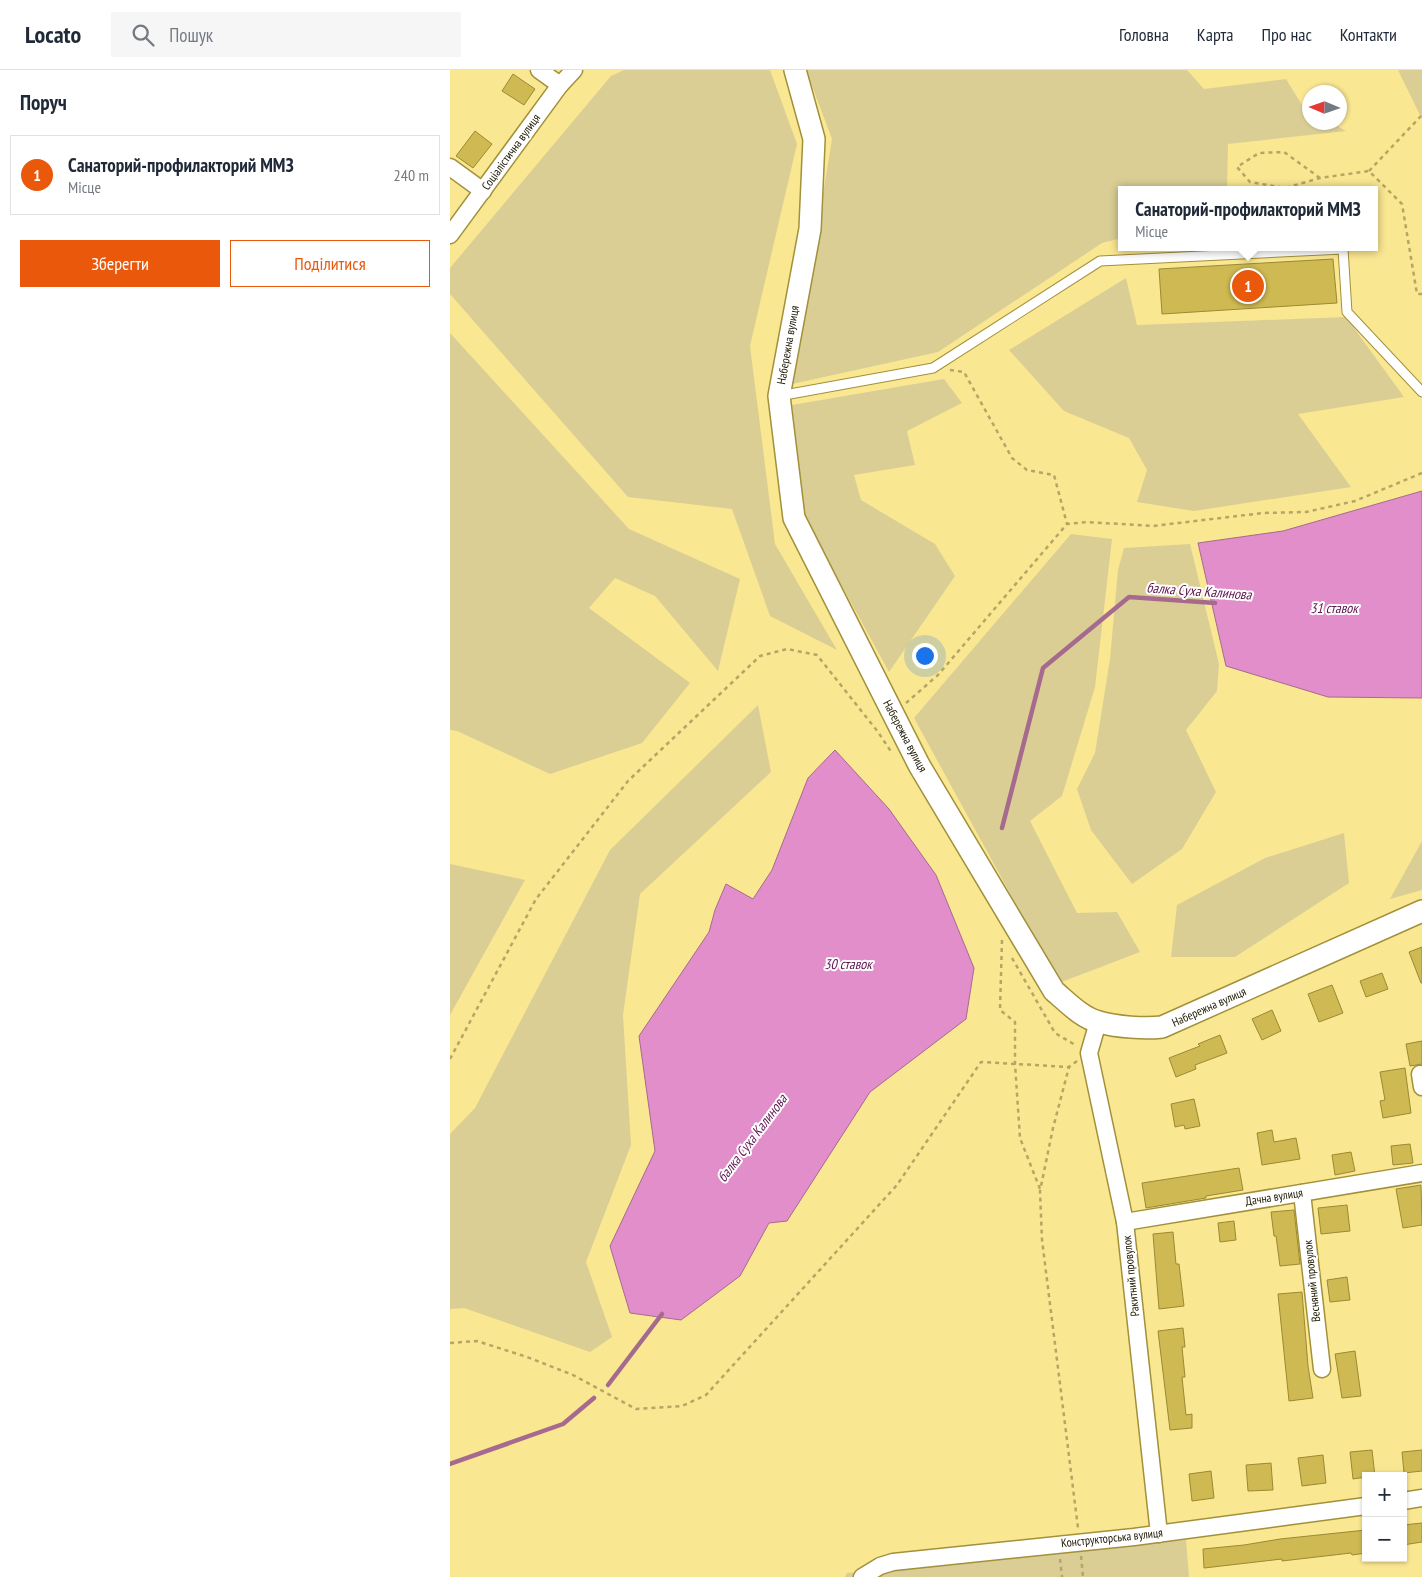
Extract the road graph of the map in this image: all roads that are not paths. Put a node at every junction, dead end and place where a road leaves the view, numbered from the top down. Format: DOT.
graph roads {
  1 [pos="539,70"];
  2 [pos="574,70"];
  3 [pos="795,70"];
  4 [pos="560,85"];
  5 [pos="450,167"];
  6 [pos="483,192"];
  7 [pos="450,235"];
  8 [pos="1287,251"];
  9 [pos="1343,251"];
  10 [pos="1422,392"];
  11 [pos="778,396"];
  12 [pos="1422,910"];
  13 [pos="1098,1022"];
  14 [pos="1422,1173"];
  15 [pos="1302,1193"];
  16 [pos="1125,1222"];
  17 [pos="1322,1369"];
  18 [pos="1422,1498"];
  19 [pos="1407,1500"];
  20 [pos="1362,1507"];
  21 [pos="1159,1534"];
  22 [pos="862,1577"];
  1 -- 4 [label="street"];
  2 -- 4 [label="street, Соціалістична вулиця"];
  3 -- 11 [label="street, Набережна вулиця"];
  4 -- 6 [label="street, Соціалістична вулиця"];
  5 -- 6 [label="street"];
  6 -- 7 [label="street, Соціалістична вулиця"];
  8 -- 11 [label="lane"];
  9 -- 10 [label="lane"];
  11 -- 13 [label="street, Набережна вулиця"];
  12 -- 13 [label="street, Набережна вулиця"];
  13 -- 16 [label="street, Ракитний провулок"];
  14 -- 15 [label="street, Дачна вулиця"];
  15 -- 16 [label="street, Дачна вулиця"];
  15 -- 17 [label="street, Весняний провулок"];
  16 -- 21 [label="street, Ракитний провулок"];
  18 -- 19 [label="street"];
  20 -- 21 [label="street, Конструкторська вулиця"];
  21 -- 22 [label="street, Конструкторська вулиця"];
}
